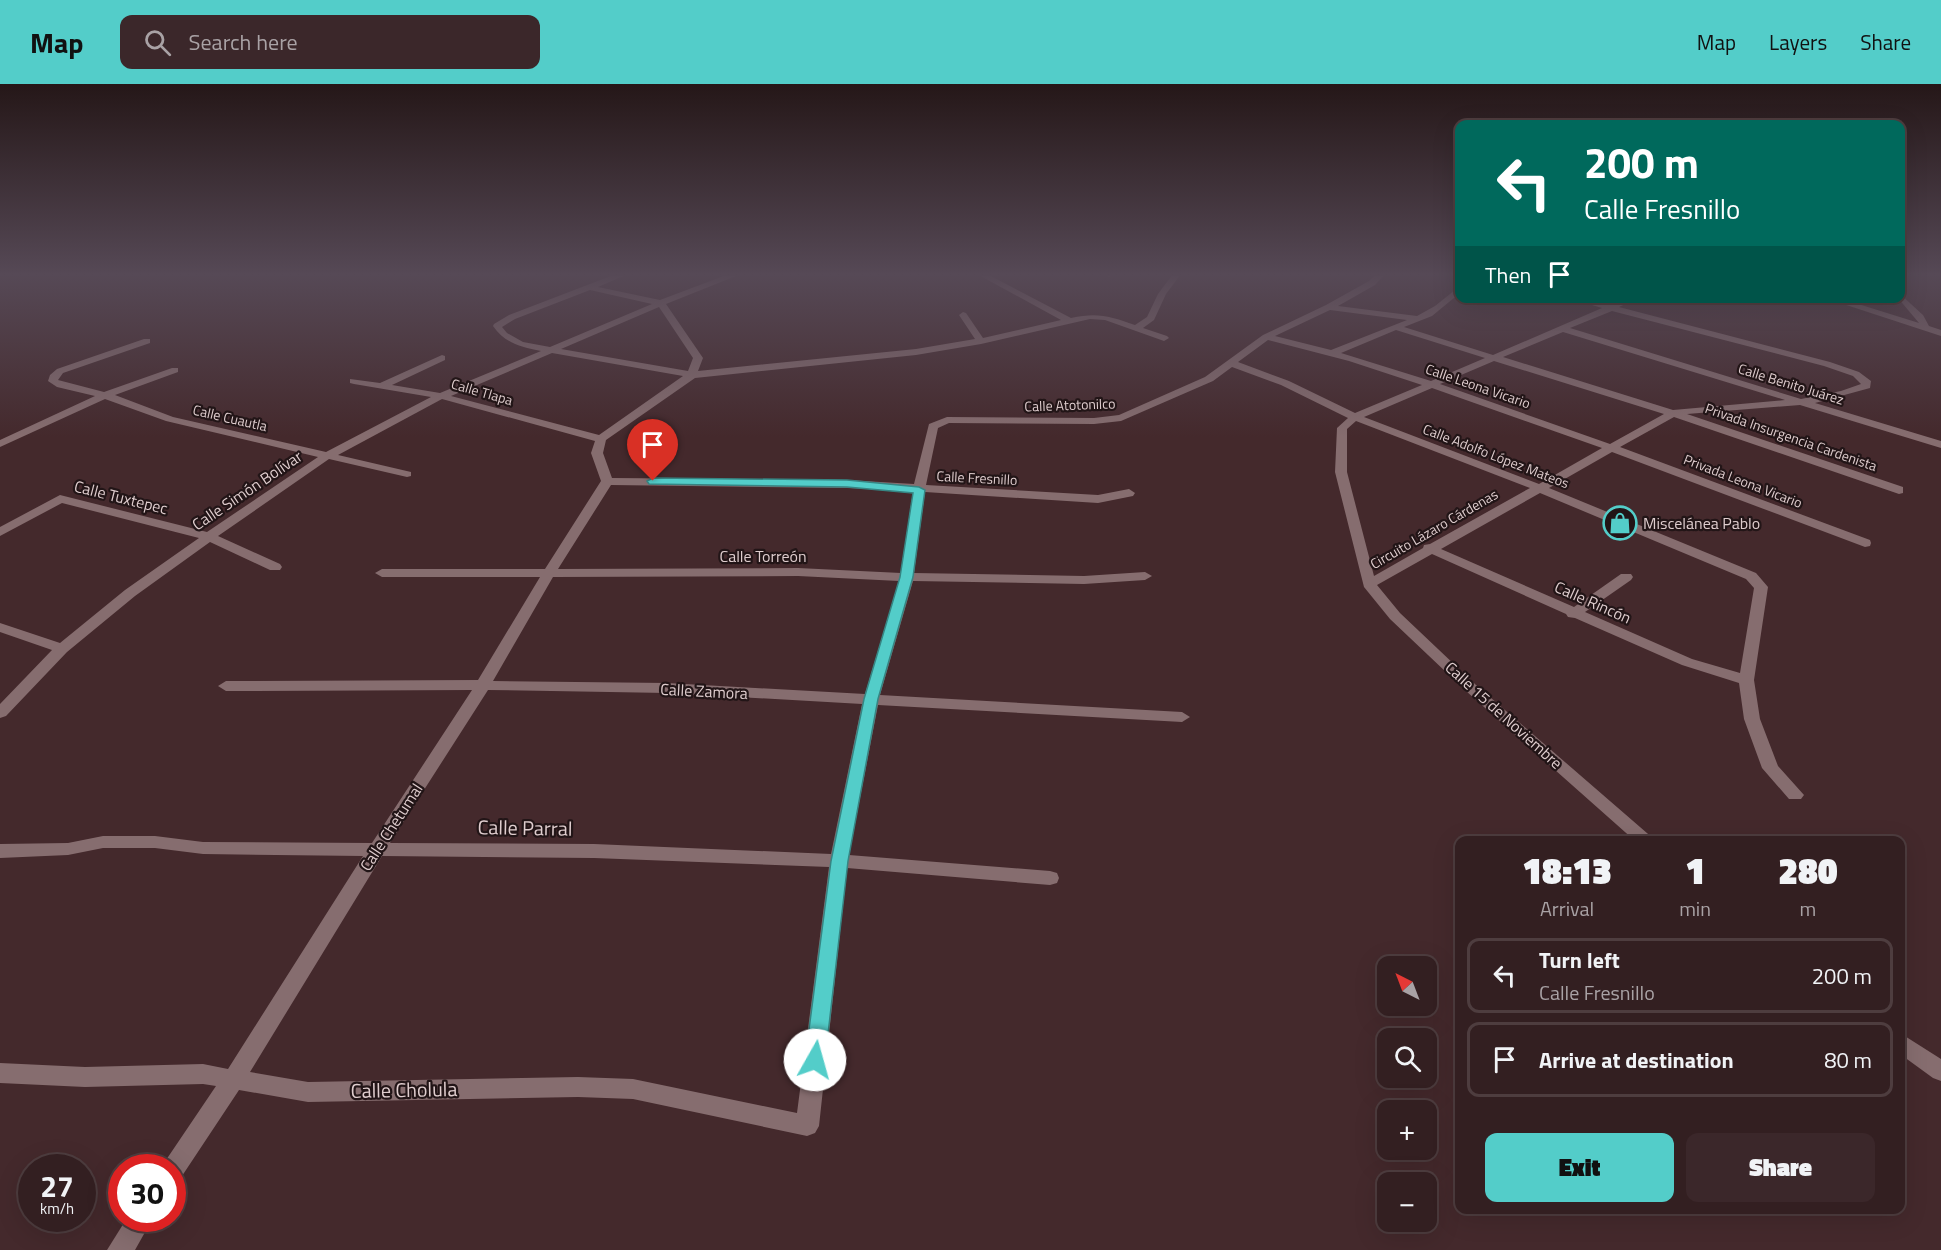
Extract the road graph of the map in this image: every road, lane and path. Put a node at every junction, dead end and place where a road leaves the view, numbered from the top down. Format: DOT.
graph roads {
  1 [pos="499,328"];
  2 [pos="601,328"];
  3 [pos="679,328"];
  4 [pos="972,328"];
  5 [pos="1033,328"];
  6 [pos="1137,328"];
  7 [pos="1284,328"];
  8 [pos="1391,328"];
  9 [pos="1399,328"];
  10 [pos="1687,328"];
  11 [pos="1563,329"];
  12 [pos="1926,329"];
  13 [pos="1941,333"];
  14 [pos="1266,337"];
  15 [pos="1164,338"];
  16 [pos="147,341"];
  17 [pos="981,341"];
  18 [pos="550,350"];
  19 [pos="1334,352"];
  20 [pos="1495,357"];
  21 [pos="442,358"];
  22 [pos="1231,363"];
  23 [pos="175,370"];
  24 [pos="692,375"];
  25 [pos="354,381"];
  26 [pos="383,385"];
  27 [pos="1432,385"];
  28 [pos="105,395"];
  29 [pos="441,396"];
  30 [pos="1800,401"];
  31 [pos="1673,413"];
  32 [pos="1355,417"];
  33 [pos="601,439"];
  34 [pos="0,444"];
  35 [pos="1941,445"];
  36 [pos="1611,446"];
  37 [pos="327,456"];
  38 [pos="407,474"];
  39 [pos="607,481"];
  40 [pos="1537,487"];
  41 [pos="919,490"];
  42 [pos="1899,490"];
  43 [pos="1129,493"];
  44 [pos="0,532"];
  45 [pos="208,536"];
  46 [pos="1865,543"];
  47 [pos="1429,548"];
  48 [pos="275,567"];
  49 [pos="382,573"];
  50 [pos="548,574"];
  51 [pos="1144,576"];
  52 [pos="907,577"];
  53 [pos="1626,577"];
  54 [pos="1369,584"];
  55 [pos="1573,614"];
  56 [pos="0,627"];
  57 [pos="62,649"];
  58 [pos="1746,680"];
  59 [pos="483,685"];
  60 [pos="226,686"];
  61 [pos="871,699"];
  62 [pos="0,713"];
  63 [pos="1182,717"];
  64 [pos="1795,795"];
  65 [pos="1641,836"];
  66 [pos="376,849"];
  67 [pos="0,851"];
  68 [pos="839,861"];
  69 [pos="1050,878"];
  70 [pos="1905,1046"];
  71 [pos="1941,1071"];
  72 [pos="0,1073"];
  73 [pos="234,1078"];
  74 [pos="183,1154"];
  75 [pos="132,1232"];
  76 [pos="120,1250"];
  1 -- 18 [label="street"];
  2 -- 18 [label="street, Calle Simón Bolívar"];
  3 -- 24 [label="street"];
  4 -- 17 [label="street"];
  5 -- 17 [label="street"];
  6 -- 15 [label="street"];
  7 -- 14 [label="street, Calle Atotonilco"];
  8 -- 19 [label="street"];
  9 -- 20 [label="street, Privada Insurgencia Cardenista"];
  10 -- 30 [label="street, Circuito Lázaro Cárdenas"];
  11 -- 20 [label="street"];
  11 -- 30 [label="street, Calle Benito Juárez"];
  12 -- 13 [label="street"];
  14 -- 19 [label="street, Calle Leona Vicario"];
  14 -- 22 [label="street, Calle Atotonilco"];
  16 -- 28 [label="street, Calle Cuautla"];
  17 -- 24 [label="street"];
  18 -- 24 [label="street"];
  18 -- 29 [label="street, Calle Simón Bolívar"];
  19 -- 27 [label="street, Calle Leona Vicario"];
  20 -- 27 [label="street"];
  20 -- 31 [label="street, Privada Insurgencia Cardenista"];
  21 -- 26 [label="street"];
  22 -- 32 [label="street, Calle Adolfo López Mateos"];
  22 -- 41 [label="street, Calle Atotonilco"];
  23 -- 28 [label="street"];
  24 -- 33 [label="street"];
  25 -- 26 [label="street, Calle Tlapa"];
  26 -- 29 [label="street, Calle Tlapa"];
  27 -- 32 [label="street"];
  27 -- 36 [label="street, Calle Leona Vicario"];
  28 -- 34 [label="street"];
  28 -- 37 [label="street, Calle Cuautla"];
  29 -- 33 [label="street, Calle Tlapa"];
  29 -- 37 [label="street, Calle Simón Bolívar"];
  30 -- 31 [label="street, Circuito Lázaro Cárdenas"];
  30 -- 35 [label="street, Calle Benito Juárez"];
  31 -- 36 [label="street, Circuito Lázaro Cárdenas"];
  31 -- 42 [label="street, Privada Insurgencia Cardenista"];
  32 -- 40 [label="street, Calle Adolfo López Mateos"];
  32 -- 54 [label="street, Circuito Lázaro Cárdenas"];
  33 -- 39 [label="street"];
  36 -- 40 [label="street, Circuito Lázaro Cárdenas"];
  36 -- 46 [label="street, Privada Leona Vicario"];
  37 -- 38 [label="street, Calle Cuautla"];
  37 -- 45 [label="street, Calle Simón Bolívar"];
  39 -- 41 [label="street, Calle Fresnillo"];
  39 -- 50 [label="street, Calle Chetumal"];
  40 -- 47 [label="street, Circuito Lázaro Cárdenas"];
  40 -- 58 [label="street, Calle Adolfo López Mateos"];
  41 -- 43 [label="street, Calle Fresnillo"];
  41 -- 52 [label="street"];
  44 -- 45 [label="street, Calle Tuxtepec"];
  45 -- 48 [label="street, Calle Tuxtepec"];
  45 -- 57 [label="street, Calle Simón Bolívar"];
  47 -- 54 [label="street, Circuito Lázaro Cárdenas"];
  47 -- 55 [label="street, Calle Rincón"];
  49 -- 50 [label="street, Calle Torreón"];
  50 -- 52 [label="street, Calle Torreón"];
  50 -- 59 [label="street, Calle Chetumal"];
  51 -- 52 [label="street, Calle Torreón"];
  52 -- 61 [label="street"];
  53 -- 55 [label="street"];
  54 -- 65 [label="street, Calle 15 de Noviembre"];
  55 -- 58 [label="street, Calle Rincón"];
  56 -- 57 [label="street"];
  57 -- 62 [label="street, Calle Simón Bolívar"];
  58 -- 64 [label="street"];
  59 -- 60 [label="street, Calle Zamora"];
  59 -- 61 [label="street, Calle Zamora"];
  59 -- 66 [label="street, Calle Chetumal"];
  61 -- 63 [label="street, Calle Zamora"];
  61 -- 68 [label="street"];
  66 -- 67 [label="street, Calle Parral"];
  66 -- 68 [label="street, Calle Parral"];
  66 -- 73 [label="street, Calle Chetumal"];
  68 -- 69 [label="street, Calle Parral"];
  68 -- 73 [label="street, Calle Cholula"];
  70 -- 71 [label="street"];
  72 -- 73 [label="street, Calle Cholula"];
  73 -- 74 [label="street, Calle Chetumal"];
  75 -- 76 [label="street"];
}
